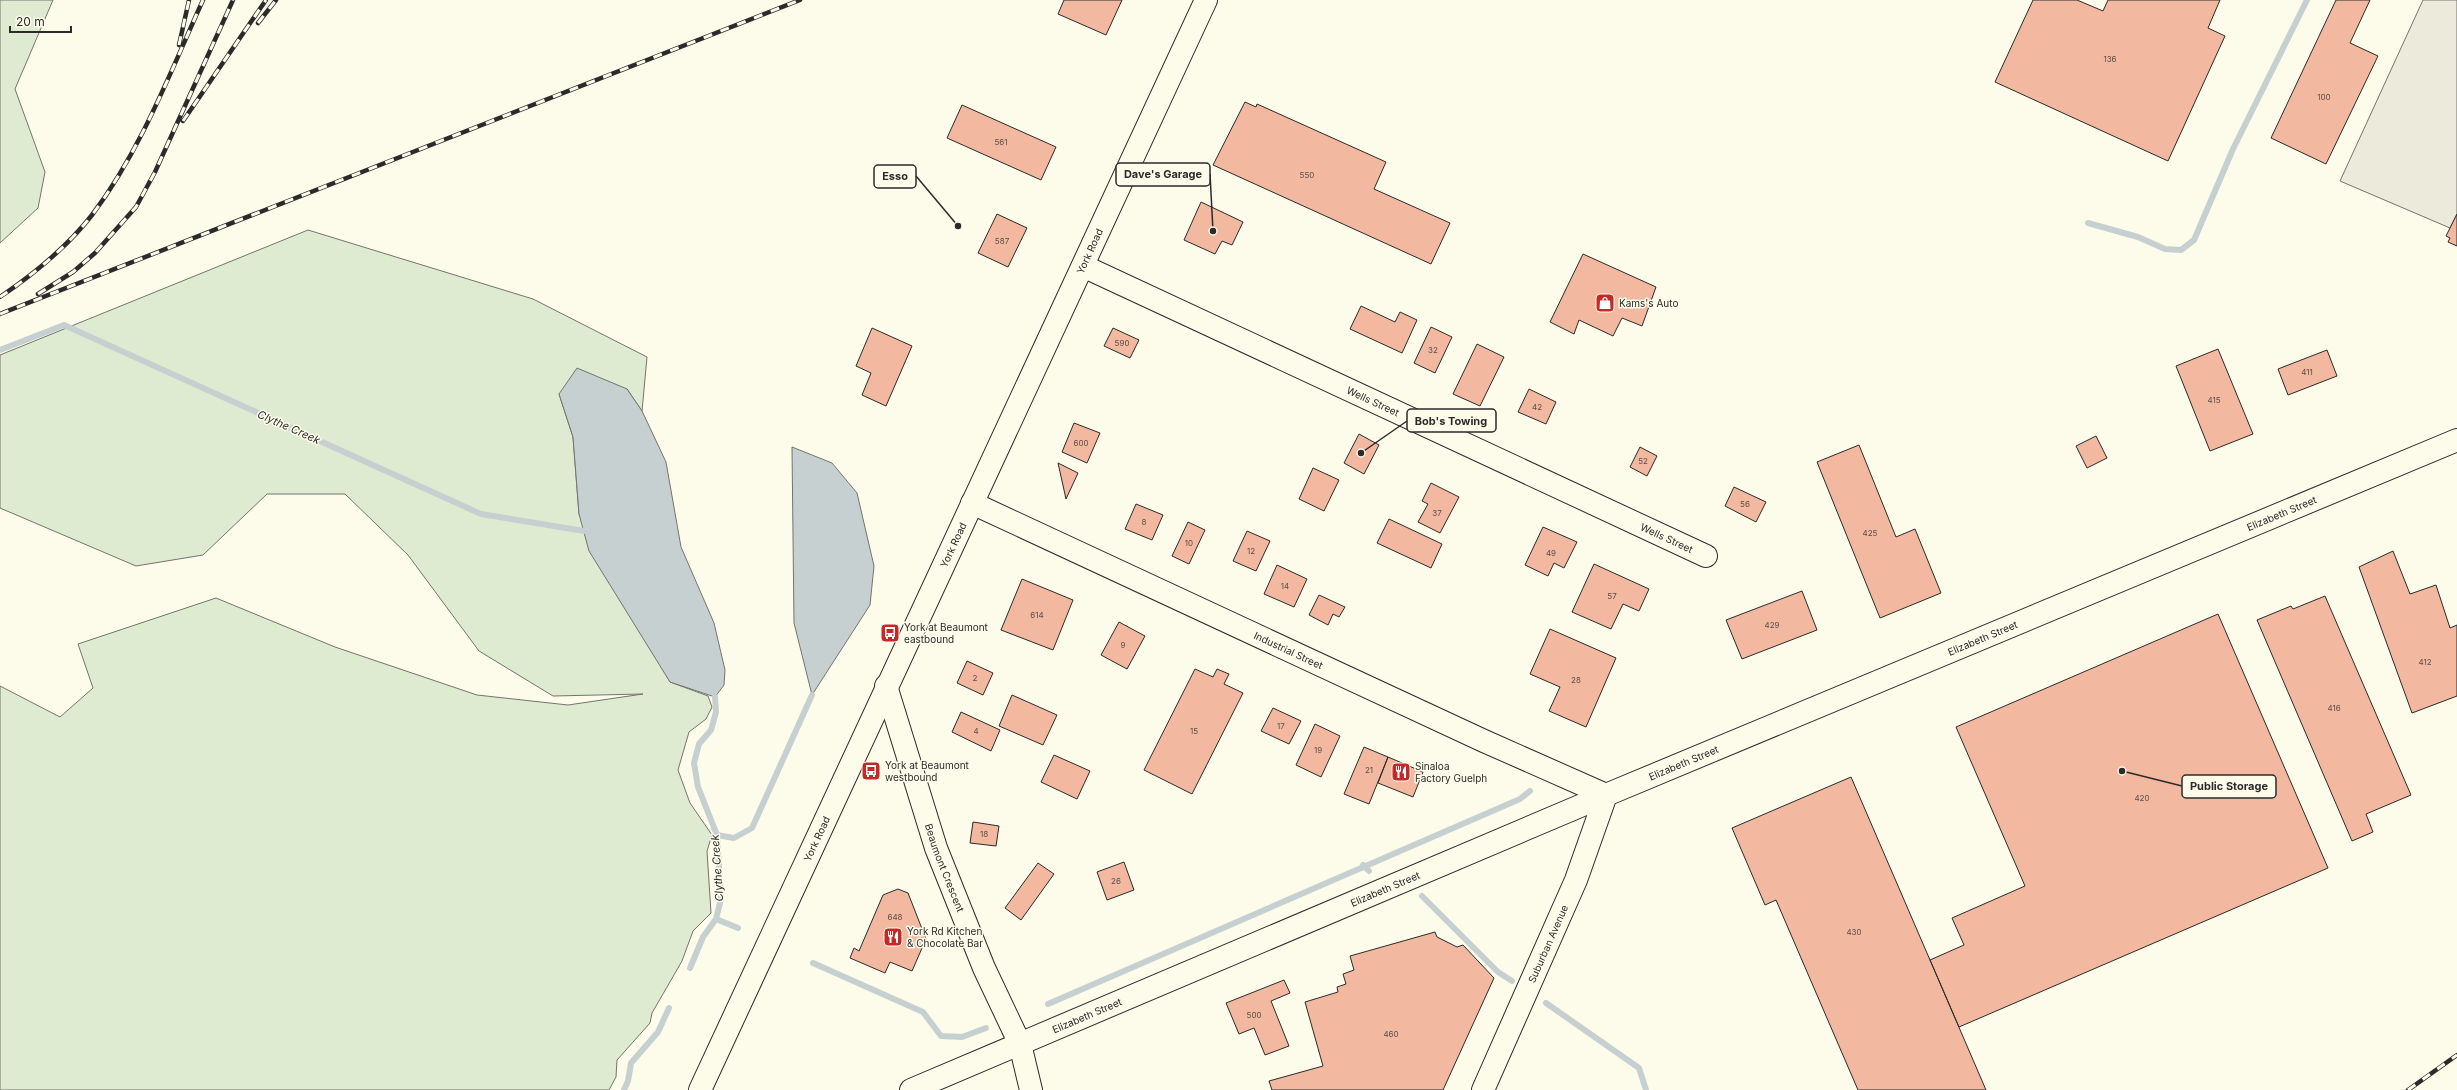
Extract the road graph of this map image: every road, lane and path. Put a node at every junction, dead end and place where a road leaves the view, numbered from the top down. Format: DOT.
graph roads {
  1 [pos="1206,0"];
  2 [pos="1084,266"];
  3 [pos="2457,440"];
  4 [pos="972,503"];
  5 [pos="1706,556"];
  6 [pos="886,686"];
  7 [pos="1606,795"];
  8 [pos="1020,1044"];
  9 [pos="700,1090"];
  10 [pos="911,1090"];
  11 [pos="1031,1090"];
  12 [pos="1483,1090"];
  1 -- 2 [label="street, York Road"];
  2 -- 4 [label="street, York Road"];
  2 -- 5 [label="street, Wells Street"];
  3 -- 7 [label="street, Elizabeth Street"];
  4 -- 6 [label="street, York Road"];
  4 -- 7 [label="street, Industrial Street"];
  6 -- 8 [label="street, Beaumont Crescent"];
  6 -- 9 [label="street, York Road"];
  7 -- 8 [label="street, Elizabeth Street"];
  7 -- 12 [label="street, Suburban Avenue"];
  8 -- 10 [label="street, Elizabeth Street"];
  8 -- 11 [label="street, Beaumont Crescent"];
}
